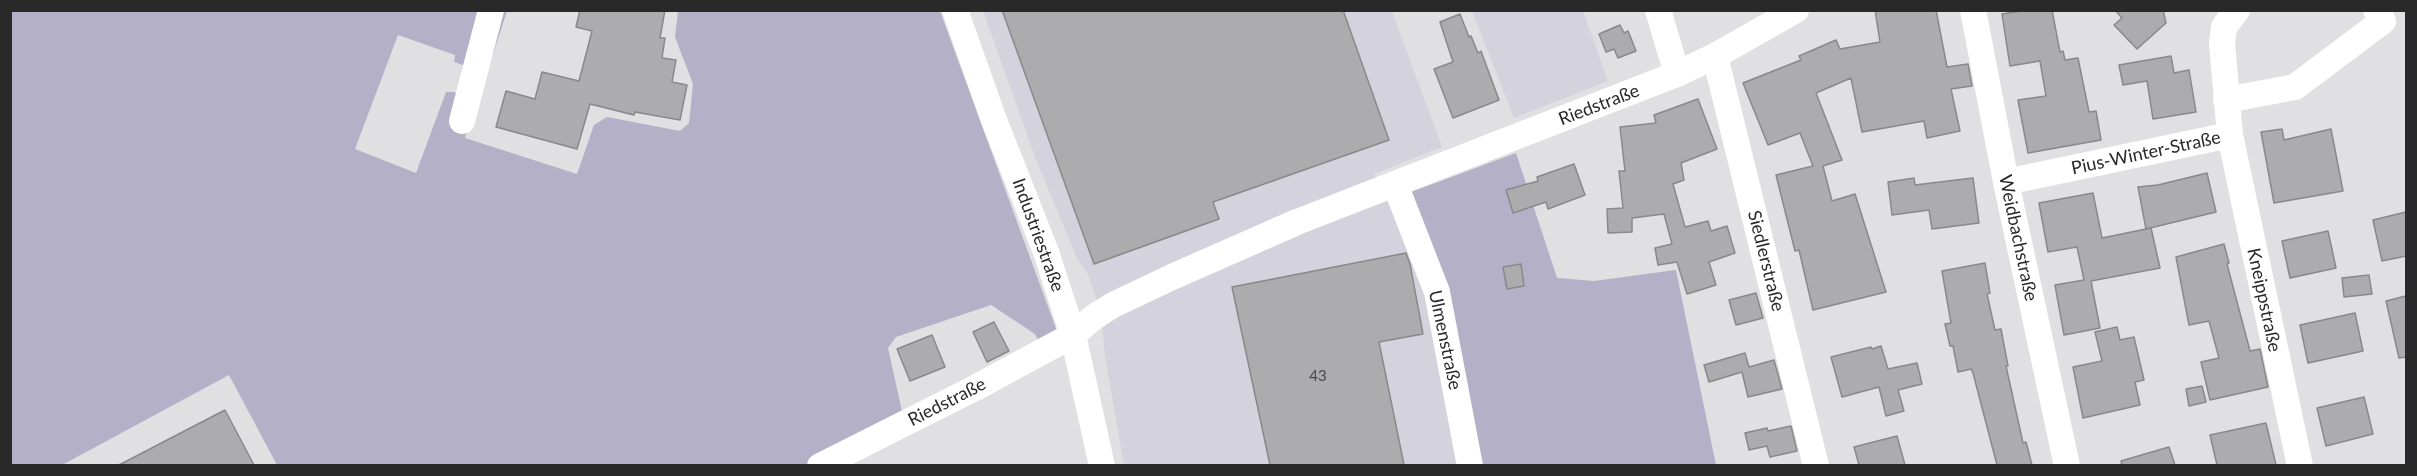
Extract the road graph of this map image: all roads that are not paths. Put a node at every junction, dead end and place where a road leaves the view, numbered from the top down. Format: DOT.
graph roads {
  1 [pos="491,10"];
  2 [pos="955,10"];
  3 [pos="1658,10"];
  4 [pos="1796,10"];
  5 [pos="1973,10"];
  6 [pos="2237,10"];
  7 [pos="2376,10"];
  8 [pos="1715,57"];
  9 [pos="1677,74"];
  10 [pos="2226,100"];
  11 [pos="462,121"];
  12 [pos="2230,135"];
  13 [pos="2006,182"];
  14 [pos="1395,184"];
  15 [pos="1073,335"];
  16 [pos="820,465"];
  17 [pos="1102,465"];
  18 [pos="1470,465"];
  19 [pos="1816,465"];
  20 [pos="2067,465"];
  21 [pos="2300,465"];
  1 -- 11 [label="street"];
  2 -- 15 [label="street, Industriestraße"];
  3 -- 9 [label="street"];
  4 -- 8 [label="street, Riedstraße"];
  5 -- 13 [label="street, Weidbachstraße"];
  6 -- 10 [label="street, Pius-Winter-Straße"];
  7 -- 10 [label="street"];
  8 -- 9 [label="street, Riedstraße"];
  8 -- 19 [label="street, Siedlerstraße"];
  9 -- 14 [label="street, Riedstraße"];
  10 -- 12 [label="street, Pius-Winter-Straße"];
  12 -- 13 [label="street, Pius-Winter-Straße"];
  12 -- 21 [label="street, Kneippstraße"];
  13 -- 20 [label="street, Weidbachstraße"];
  14 -- 15 [label="street, Riedstraße"];
  14 -- 18 [label="street, Ulmenstraße"];
  15 -- 16 [label="street, Riedstraße"];
  15 -- 17 [label="street, Industriestraße"];
}
